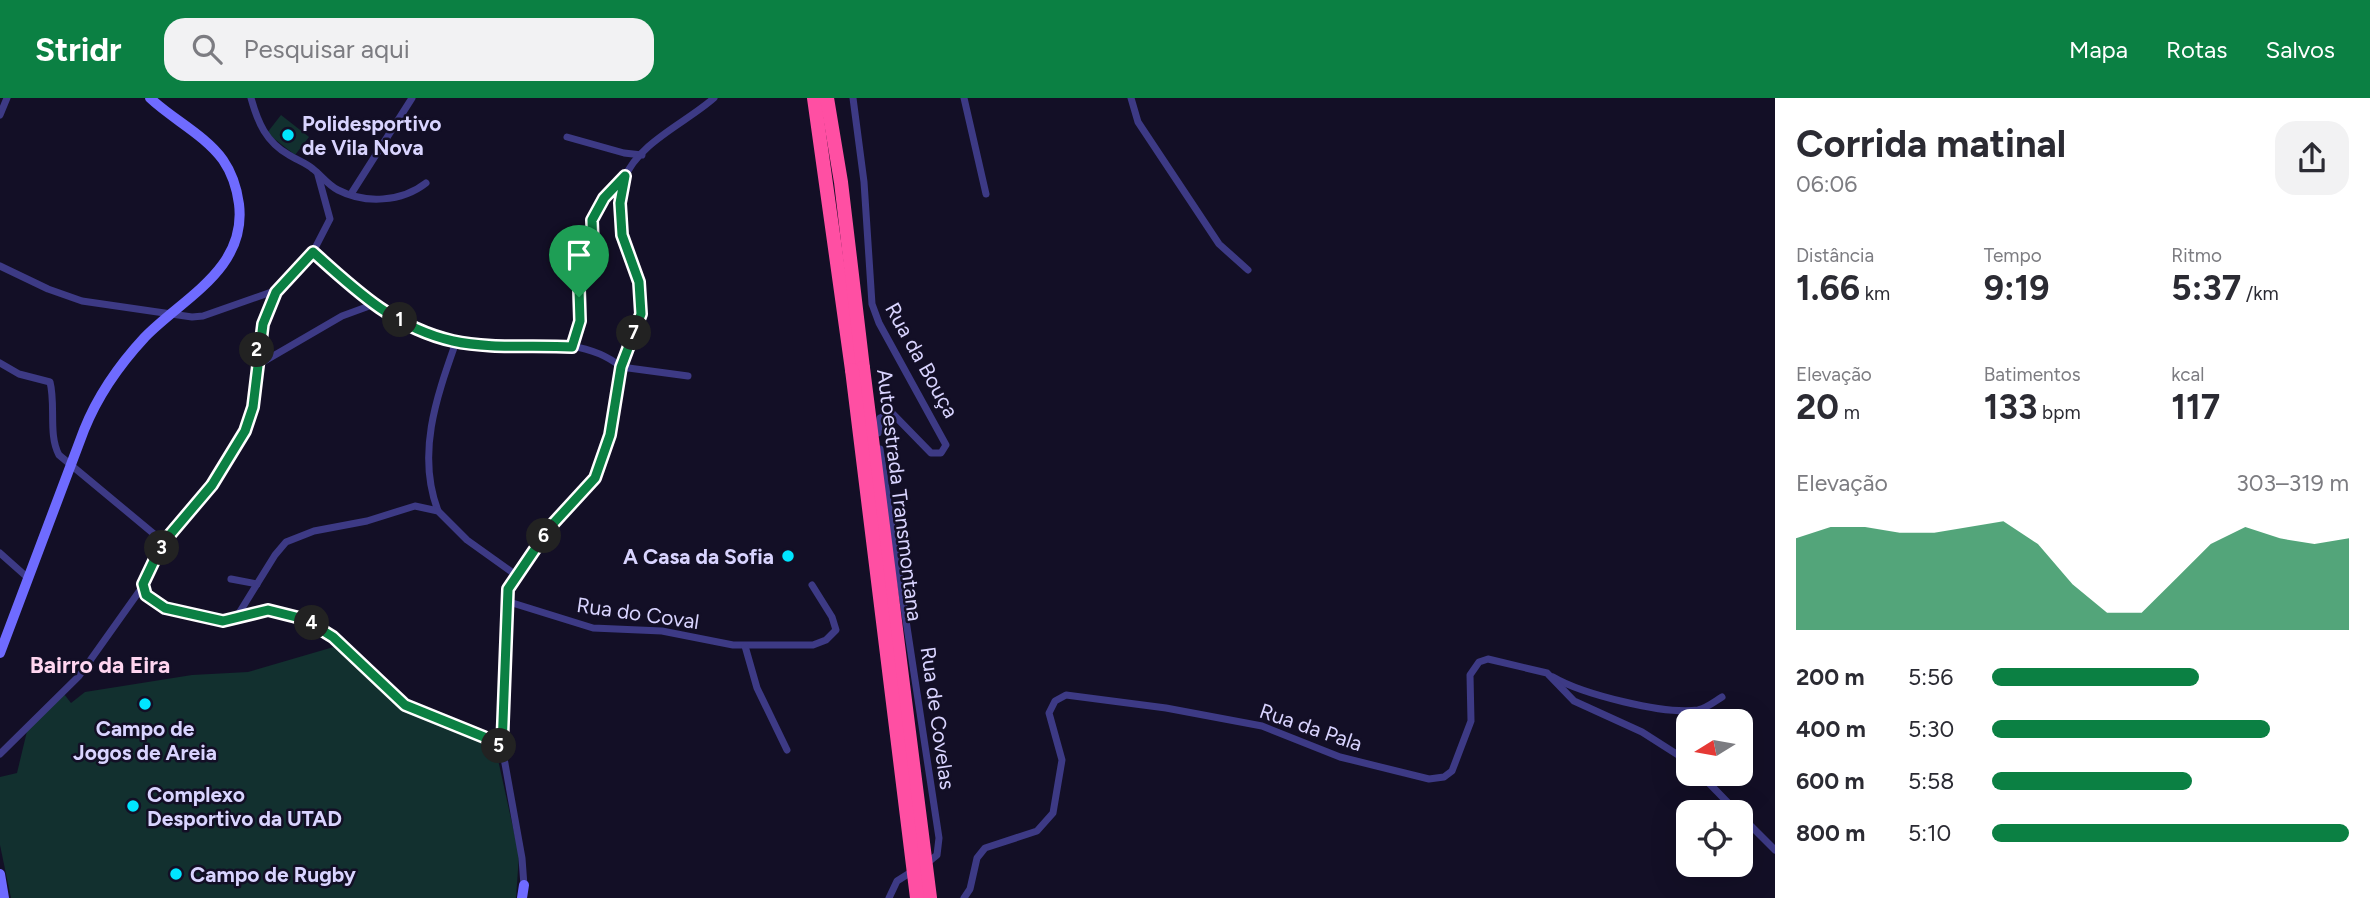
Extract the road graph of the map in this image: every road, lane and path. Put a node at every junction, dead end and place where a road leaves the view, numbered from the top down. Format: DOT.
graph roads {
  1 [pos="7,98"];
  2 [pos="150,98"];
  3 [pos="251,98"];
  4 [pos="412,98"];
  5 [pos="713,98"];
  6 [pos="814,98"];
  7 [pos="827,98"];
  8 [pos="853,98"];
  9 [pos="964,98"];
  10 [pos="1130,98"];
  11 [pos="0,115"];
  12 [pos="567,137"];
  13 [pos="642,155"];
  14 [pos="318,175"];
  15 [pos="625,176"];
  16 [pos="426,183"];
  17 [pos="351,194"];
  18 [pos="986,194"];
  19 [pos="313,252"];
  20 [pos="0,266"];
  21 [pos="1248,270"];
  22 [pos="276,292"];
  23 [pos="372,304"];
  24 [pos="173,313"];
  25 [pos="456,342"];
  26 [pos="572,347"];
  27 [pos="0,363"];
  28 [pos="256,366"];
  29 [pos="621,367"];
  30 [pos="857,369"];
  31 [pos="688,376"];
  32 [pos="878,437"];
  33 [pos="71,464"];
  34 [pos="432,489"];
  35 [pos="418,506"];
  36 [pos="438,511"];
  37 [pos="162,544"];
  38 [pos="0,552"];
  39 [pos="516,575"];
  40 [pos="28,578"];
  41 [pos="231,579"];
  42 [pos="257,584"];
  43 [pos="812,585"];
  44 [pos="143,586"];
  45 [pos="506,601"];
  46 [pos="236,618"];
  47 [pos="745,646"];
  48 [pos="0,653"];
  49 [pos="1549,675"];
  50 [pos="1722,697"];
  51 [pos="502,748"];
  52 [pos="787,750"];
  53 [pos="0,754"];
  54 [pos="1676,754"];
  55 [pos="1712,786"];
  56 [pos="1725,800"];
  57 [pos="1753,828"];
  58 [pos="1775,850"];
  59 [pos="0,874"];
  60 [pos="524,885"];
  61 [pos="4,898"];
  62 [pos="523,898"];
  63 [pos="889,898"];
  64 [pos="917,898"];
  65 [pos="930,898"];
  66 [pos="964,898"];
  1 -- 11 [label="street"];
  2 -- 24 [label="main road"];
  3 -- 14 [label="street"];
  4 -- 17 [label="street"];
  5 -- 13 [label="street"];
  6 -- 30 [label="highway, Autoestrada Transmontana"];
  7 -- 30 [label="highway, Autoestrada Transmontana"];
  8 -- 32 [label="street, Rua da Bouça"];
  9 -- 18 [label="street"];
  10 -- 21 [label="street"];
  12 -- 13 [label="street"];
  13 -- 15 [label="street"];
  14 -- 17 [label="street"];
  14 -- 19 [label="street"];
  15 -- 26 [label="street"];
  15 -- 29 [label="street"];
  16 -- 17 [label="street"];
  19 -- 22 [label="street"];
  19 -- 23 [label="street"];
  20 -- 24 [label="street"];
  22 -- 24 [label="street"];
  22 -- 28 [label="street"];
  23 -- 25 [label="street"];
  23 -- 28 [label="street"];
  24 -- 33 [label="main road"];
  25 -- 26 [label="street"];
  25 -- 34 [label="street"];
  26 -- 29 [label="street"];
  27 -- 33 [label="street"];
  28 -- 37 [label="street"];
  29 -- 31 [label="street"];
  29 -- 39 [label="street"];
  30 -- 64 [label="highway, Autoestrada Transmontana, bridge"];
  30 -- 65 [label="highway, Autoestrada Transmontana, bridge"];
  32 -- 63 [label="street, Rua de Covelas"];
  33 -- 37 [label="street"];
  33 -- 40 [label="main road"];
  34 -- 35 [label="street"];
  34 -- 36 [label="street"];
  35 -- 36 [label="street"];
  35 -- 42 [label="street"];
  36 -- 39 [label="street"];
  37 -- 44 [label="street"];
  38 -- 40 [label="street"];
  39 -- 45 [label="street"];
  40 -- 48 [label="main road"];
  41 -- 42 [label="street"];
  42 -- 46 [label="street"];
  43 -- 47 [label="street, Rua do Coval"];
  44 -- 46 [label="street"];
  44 -- 53 [label="street"];
  45 -- 47 [label="street, Rua do Coval"];
  45 -- 51 [label="street"];
  46 -- 51 [label="street"];
  47 -- 52 [label="street"];
  49 -- 50 [label="street"];
  49 -- 54 [label="street, Rua da Pala"];
  49 -- 66 [label="street, Rua da Pala"];
  51 -- 60 [label="street"];
  55 -- 56 [label="street"];
  57 -- 58 [label="street"];
  59 -- 61 [label="main road"];
  60 -- 62 [label="main road"];
}
